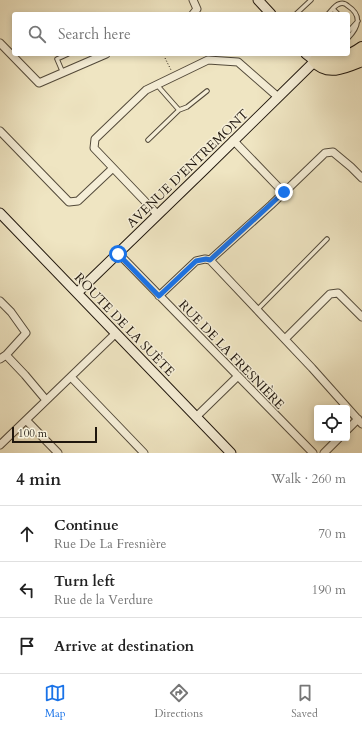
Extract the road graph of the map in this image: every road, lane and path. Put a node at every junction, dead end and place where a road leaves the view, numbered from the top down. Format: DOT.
graph roads {
  1 [pos="193,0"];
  2 [pos="258,0"];
  3 [pos="310,0"];
  4 [pos="333,9"];
  5 [pos="195,12"];
  6 [pos="269,12"];
  7 [pos="298,12"];
  8 [pos="330,12"];
  9 [pos="336,12"];
  10 [pos="359,21"];
  11 [pos="350,30"];
  12 [pos="350,36"];
  13 [pos="0,43"];
  14 [pos="362,48"];
  15 [pos="350,54"];
  16 [pos="12,55"];
  17 [pos="13,56"];
  18 [pos="64,56"];
  19 [pos="101,56"];
  20 [pos="345,56"];
  21 [pos="311,57"];
  22 [pos="164,58"];
  23 [pos="362,60"];
  24 [pos="63,73"];
  25 [pos="174,76"];
  26 [pos="156,85"];
  27 [pos="208,91"];
  28 [pos="278,97"];
  29 [pos="179,110"];
  30 [pos="0,131"];
  31 [pos="148,140"];
  32 [pos="233,140"];
  33 [pos="113,168"];
  34 [pos="362,178"];
  35 [pos="284,192"];
  36 [pos="0,213"];
  37 [pos="158,215"];
  38 [pos="327,239"];
  39 [pos="118,254"];
  40 [pos="210,260"];
  41 [pos="77,293"];
  42 [pos="159,296"];
  43 [pos="0,301"];
  44 [pos="257,310"];
  45 [pos="362,317"];
  46 [pos="115,334"];
  47 [pos="284,339"];
  48 [pos="3,357"];
  49 [pos="71,377"];
  50 [pos="237,377"];
  51 [pos="46,400"];
  52 [pos="196,417"];
  53 [pos="26,420"];
  54 [pos="360,422"];
  55 [pos="350,428"];
  56 [pos="336,441"];
  57 [pos="0,445"];
  58 [pos="58,453"];
  59 [pos="144,453"];
  60 [pos="230,453"];
  61 [pos="313,453"];
  62 [pos="324,453"];
  1 -- 5 [label="street"];
  2 -- 6 [label="street"];
  3 -- 7 [label="lane"];
  4 -- 8 [label="lane"];
  4 -- 9 [label="lane"];
  4 -- 10 [label="lane"];
  10 -- 11 [label="lane"];
  10 -- 12 [label="lane"];
  13 -- 16 [label="street"];
  14 -- 15 [label="highway"];
  17 -- 24 [label="street"];
  18 -- 24 [label="lane"];
  19 -- 24 [label="street"];
  20 -- 21 [label="highway"];
  21 -- 23 [label="highway"];
  21 -- 28 [label="street, AVENUE D'ENTREMONT"];
  22 -- 25 [label="path"];
  25 -- 26 [label="street"];
  25 -- 28 [label="street"];
  26 -- 29 [label="lane"];
  26 -- 33 [label="street"];
  27 -- 29 [label="lane"];
  28 -- 32 [label="street, AVENUE D'ENTREMONT"];
  29 -- 31 [label="lane"];
  30 -- 33 [label="street"];
  32 -- 35 [label="street"];
  32 -- 37 [label="street, AVENUE D'ENTREMONT"];
  33 -- 37 [label="street"];
  34 -- 35 [label="street"];
  35 -- 40 [label="street"];
  36 -- 41 [label="street, ROUTE DE LA SUÈTE"];
  37 -- 39 [label="street, AVENUE D'ENTREMONT"];
  38 -- 44 [label="lane"];
  39 -- 41 [label="street, AVENUE D'ENTREMONT"];
  39 -- 42 [label="street, RUE DE LA FRESNIÈRE"];
  40 -- 42 [label="street"];
  40 -- 44 [label="street"];
  41 -- 46 [label="street, ROUTE DE LA SUÈTE"];
  42 -- 50 [label="street, RUE DE LA FRESNIÈRE"];
  43 -- 48 [label="street"];
  44 -- 47 [label="street"];
  45 -- 47 [label="street"];
  46 -- 49 [label="street"];
  46 -- 52 [label="street, ROUTE DE LA SUÈTE"];
  47 -- 54 [label="street"];
  48 -- 51 [label="street"];
  49 -- 51 [label="street"];
  49 -- 59 [label="street"];
  50 -- 52 [label="street"];
  50 -- 61 [label="street, RUE DE LA FRESNIÈRE"];
  51 -- 53 [label="street"];
  52 -- 60 [label="street, ROUTE DE LA SUÈTE"];
  53 -- 57 [label="street"];
  53 -- 58 [label="street"];
  54 -- 55 [label="street"];
  56 -- 62 [label="street"];
}
